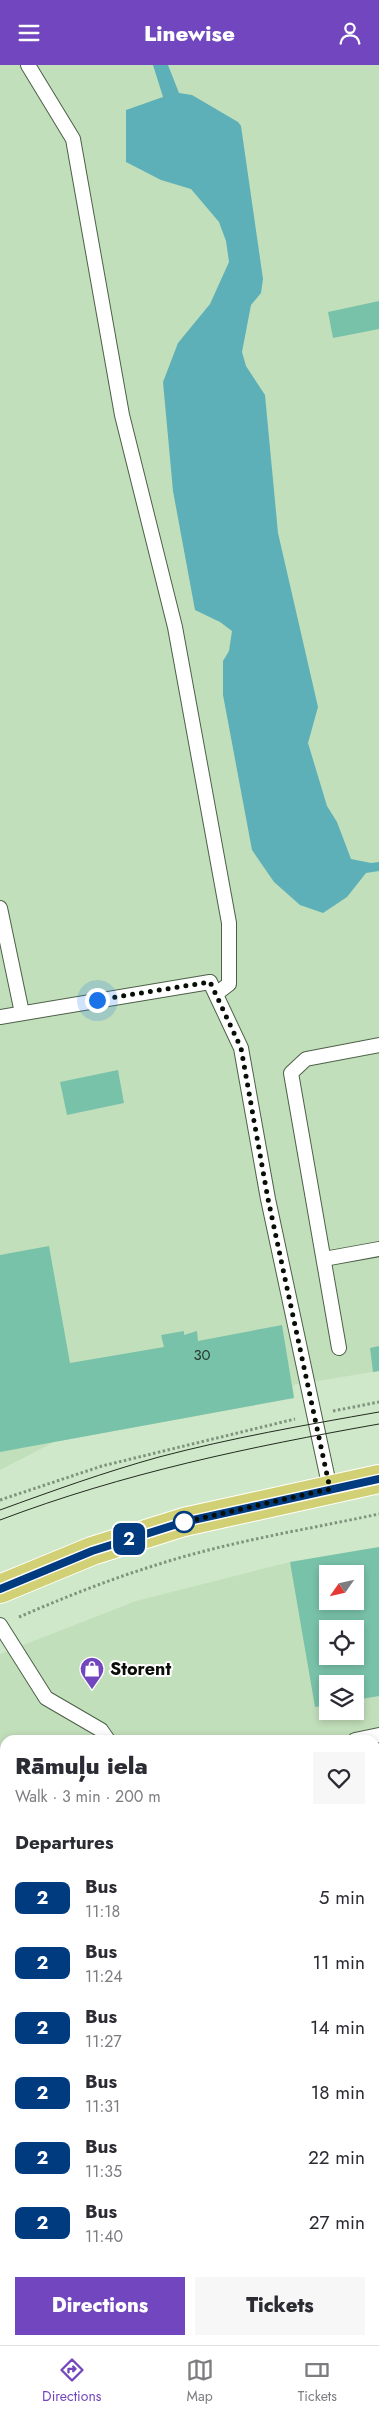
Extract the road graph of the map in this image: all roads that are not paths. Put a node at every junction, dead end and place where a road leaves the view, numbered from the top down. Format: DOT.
graph roads {
  1 [pos="28,65"];
  2 [pos="0,908"];
  3 [pos="216,994"];
  4 [pos="22,1013"];
  5 [pos="0,1017"];
  6 [pos="379,1045"];
  7 [pos="379,1249"];
  8 [pos="324,1259"];
  9 [pos="339,1349"];
  10 [pos="379,1479"];
  11 [pos="330,1489"];
  12 [pos="0,1589"];
  13 [pos="0,1625"];
  14 [pos="104,1735"];
  1 -- 3 [label="lane"];
  2 -- 4 [label="lane"];
  3 -- 4 [label="lane"];
  3 -- 11 [label="lane"];
  4 -- 5 [label="lane"];
  6 -- 8 [label="lane"];
  7 -- 8 [label="lane"];
  8 -- 9 [label="lane"];
  10 -- 11 [label="main road"];
  11 -- 12 [label="main road"];
  13 -- 14 [label="lane"];
}
